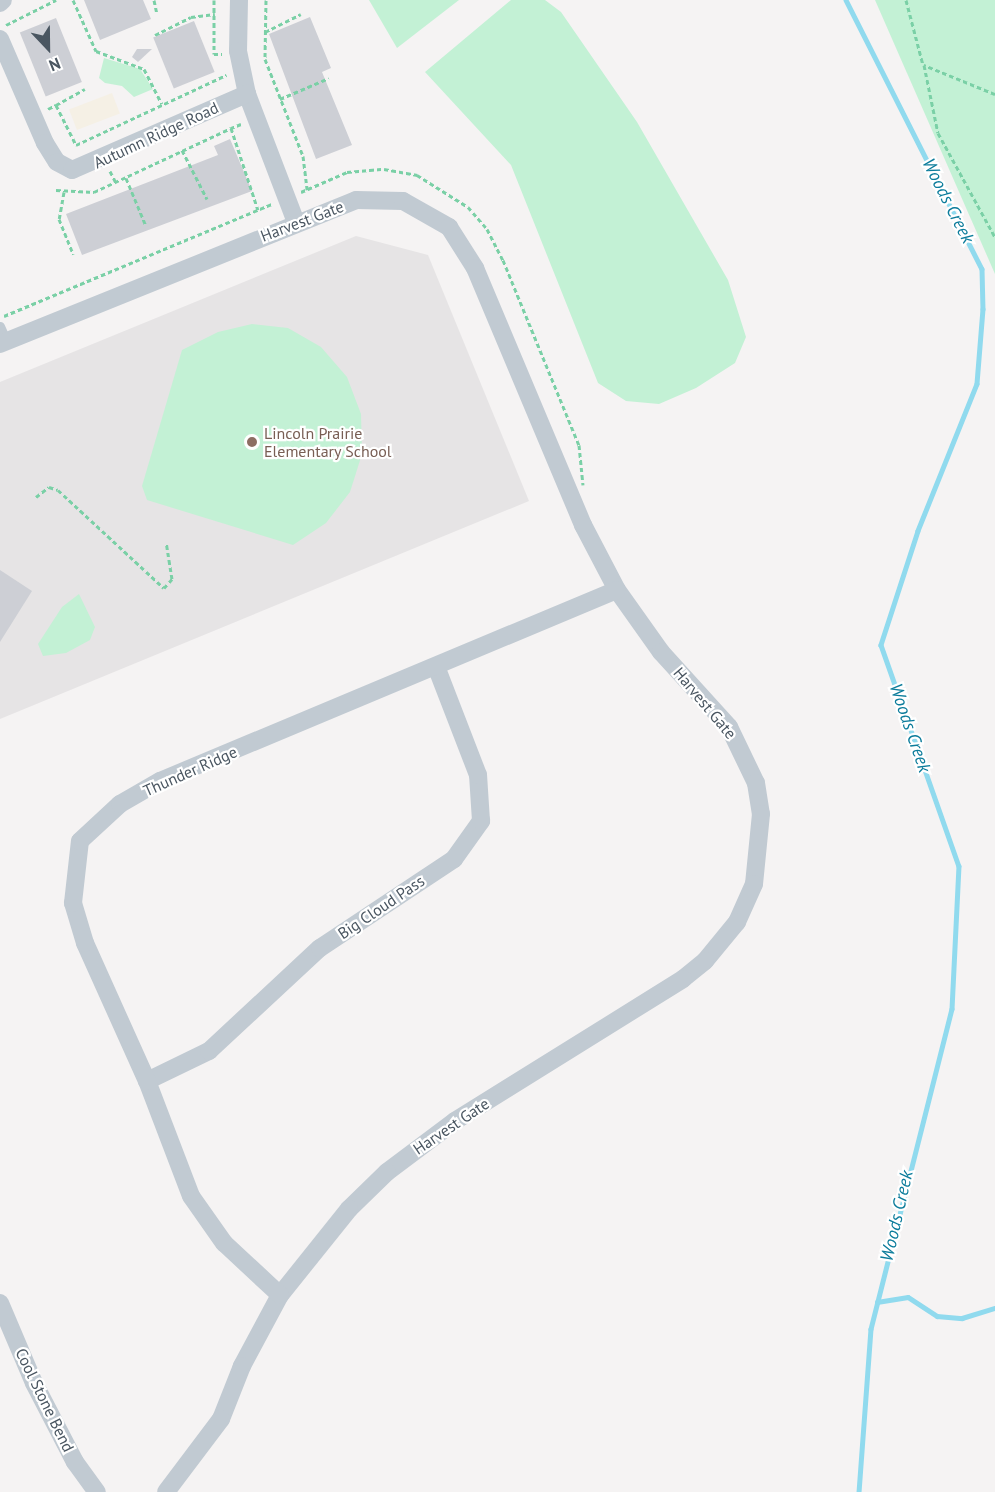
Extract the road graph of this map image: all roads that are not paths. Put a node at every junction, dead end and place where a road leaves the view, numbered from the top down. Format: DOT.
graph roads {
  1 [pos="238,0"];
  2 [pos="5,37"];
  3 [pos="247,94"];
  4 [pos="296,222"];
  5 [pos="2,337"];
  6 [pos="618,590"];
  7 [pos="438,669"];
  8 [pos="147,1081"];
  9 [pos="280,1294"];
  10 [pos="0,1303"];
  11 [pos="98,1492"];
  12 [pos="166,1492"];
  1 -- 3 [label="street"];
  2 -- 3 [label="street, Autumn Ridge Road"];
  3 -- 4 [label="street"];
  4 -- 5 [label="street, Harvest Gate"];
  4 -- 6 [label="street, Harvest Gate"];
  6 -- 7 [label="street, Thunder Ridge"];
  6 -- 9 [label="street, Harvest Gate"];
  7 -- 8 [label="street, Big Cloud Pass"];
  7 -- 8 [label="street, Thunder Ridge"];
  8 -- 9 [label="street, Thunder Ridge"];
  9 -- 12 [label="street, Harvest Gate"];
  10 -- 11 [label="street, Cool Stone Bend"];
}
